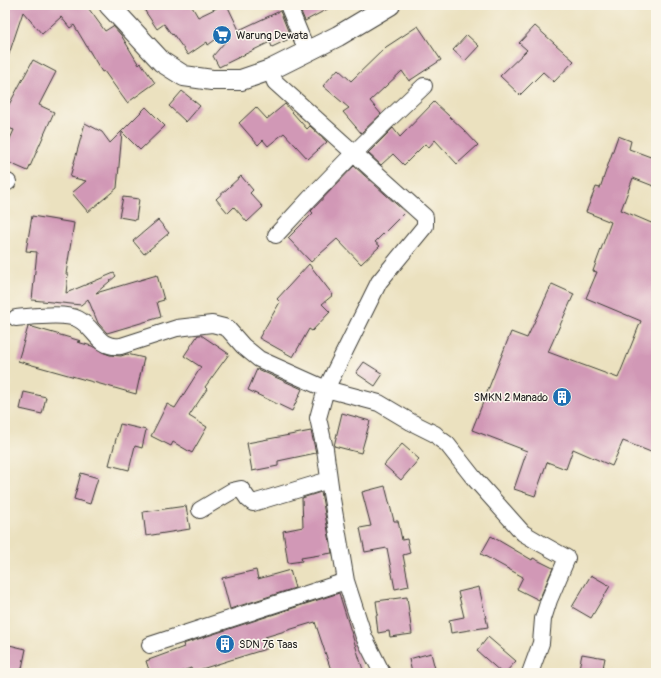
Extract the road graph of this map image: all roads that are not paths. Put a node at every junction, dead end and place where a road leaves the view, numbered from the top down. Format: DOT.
graph roads {
  1 [pos="109,5"];
  2 [pos="288,5"];
  3 [pos="389,5"];
  4 [pos="307,51"];
  5 [pos="270,70"];
  6 [pos="424,86"];
  7 [pos="353,153"];
  8 [pos="276,235"];
  9 [pos="16,318"];
  10 [pos="326,389"];
  11 [pos="329,480"];
  12 [pos="200,510"];
  13 [pos="346,581"];
  14 [pos="150,645"];
  15 [pos="382,673"];
  16 [pos="530,673"];
  1 -- 5 [label="street"];
  2 -- 4 [label="street"];
  3 -- 4 [label="street"];
  4 -- 5 [label="street"];
  5 -- 7 [label="street"];
  6 -- 7 [label="street"];
  7 -- 8 [label="street"];
  7 -- 10 [label="street"];
  9 -- 10 [label="street"];
  10 -- 11 [label="street"];
  10 -- 16 [label="street"];
  11 -- 12 [label="street"];
  11 -- 13 [label="street"];
  13 -- 14 [label="street"];
  13 -- 15 [label="street"];
}
